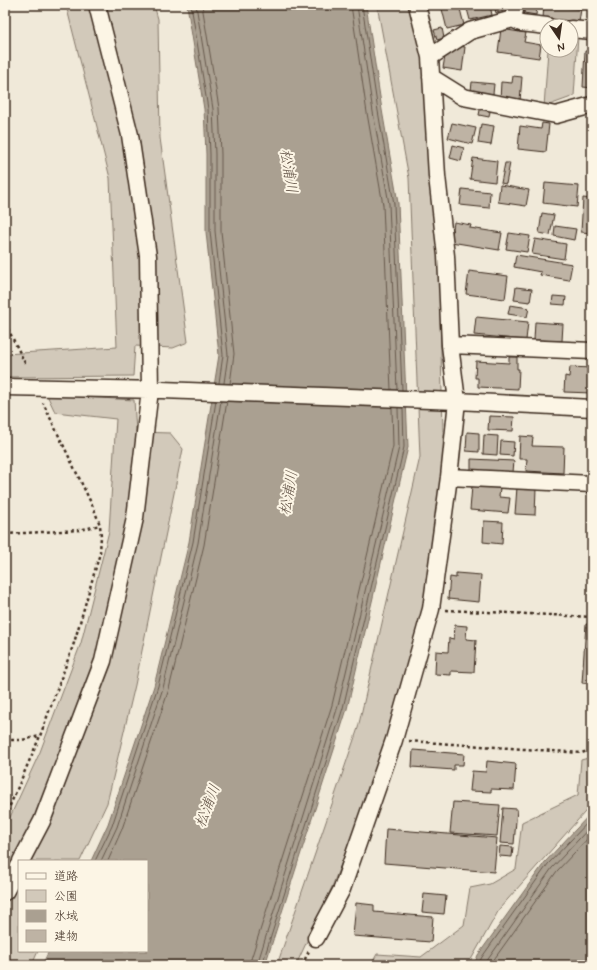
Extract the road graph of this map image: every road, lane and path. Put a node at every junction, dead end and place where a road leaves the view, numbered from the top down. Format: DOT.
graph roads {
  1 [pos="97,5"];
  2 [pos="417,5"];
  3 [pos="514,12"];
  4 [pos="539,25"];
  5 [pos="579,30"];
  6 [pos="592,31"];
  7 [pos="430,57"];
  8 [pos="432,77"];
  9 [pos="592,105"];
  10 [pos="5,323"];
  11 [pos="450,345"];
  12 [pos="592,351"];
  13 [pos="26,365"];
  14 [pos="5,386"];
  15 [pos="156,390"];
  16 [pos="450,401"];
  17 [pos="43,403"];
  18 [pos="592,408"];
  19 [pos="449,477"];
  20 [pos="592,484"];
  21 [pos="100,525"];
  22 [pos="5,534"];
  23 [pos="431,609"];
  24 [pos="592,617"];
  25 [pos="40,736"];
  26 [pos="5,740"];
  27 [pos="394,740"];
  28 [pos="592,749"];
  29 [pos="5,817"];
  30 [pos="22,860"];
  31 [pos="18,868"];
  32 [pos="5,892"];
  33 [pos="316,938"];
  1 -- 15 [label="street"];
  2 -- 7 [label="street"];
  3 -- 4 [label="street"];
  3 -- 7 [label="street"];
  5 -- 6 [label="street"];
  7 -- 8 [label="street"];
  8 -- 9 [label="street"];
  8 -- 11 [label="street"];
  10 -- 13 [label="path"];
  11 -- 12 [label="street"];
  11 -- 16 [label="street"];
  14 -- 15 [label="street"];
  15 -- 16 [label="street"];
  15 -- 30 [label="street"];
  16 -- 18 [label="street"];
  16 -- 19 [label="street"];
  17 -- 21 [label="path"];
  19 -- 20 [label="street"];
  19 -- 23 [label="street"];
  21 -- 22 [label="path"];
  21 -- 25 [label="path"];
  23 -- 24 [label="path"];
  23 -- 27 [label="street"];
  25 -- 26 [label="path"];
  25 -- 29 [label="path"];
  27 -- 28 [label="path"];
  27 -- 33 [label="street"];
  31 -- 32 [label="street"];
}
